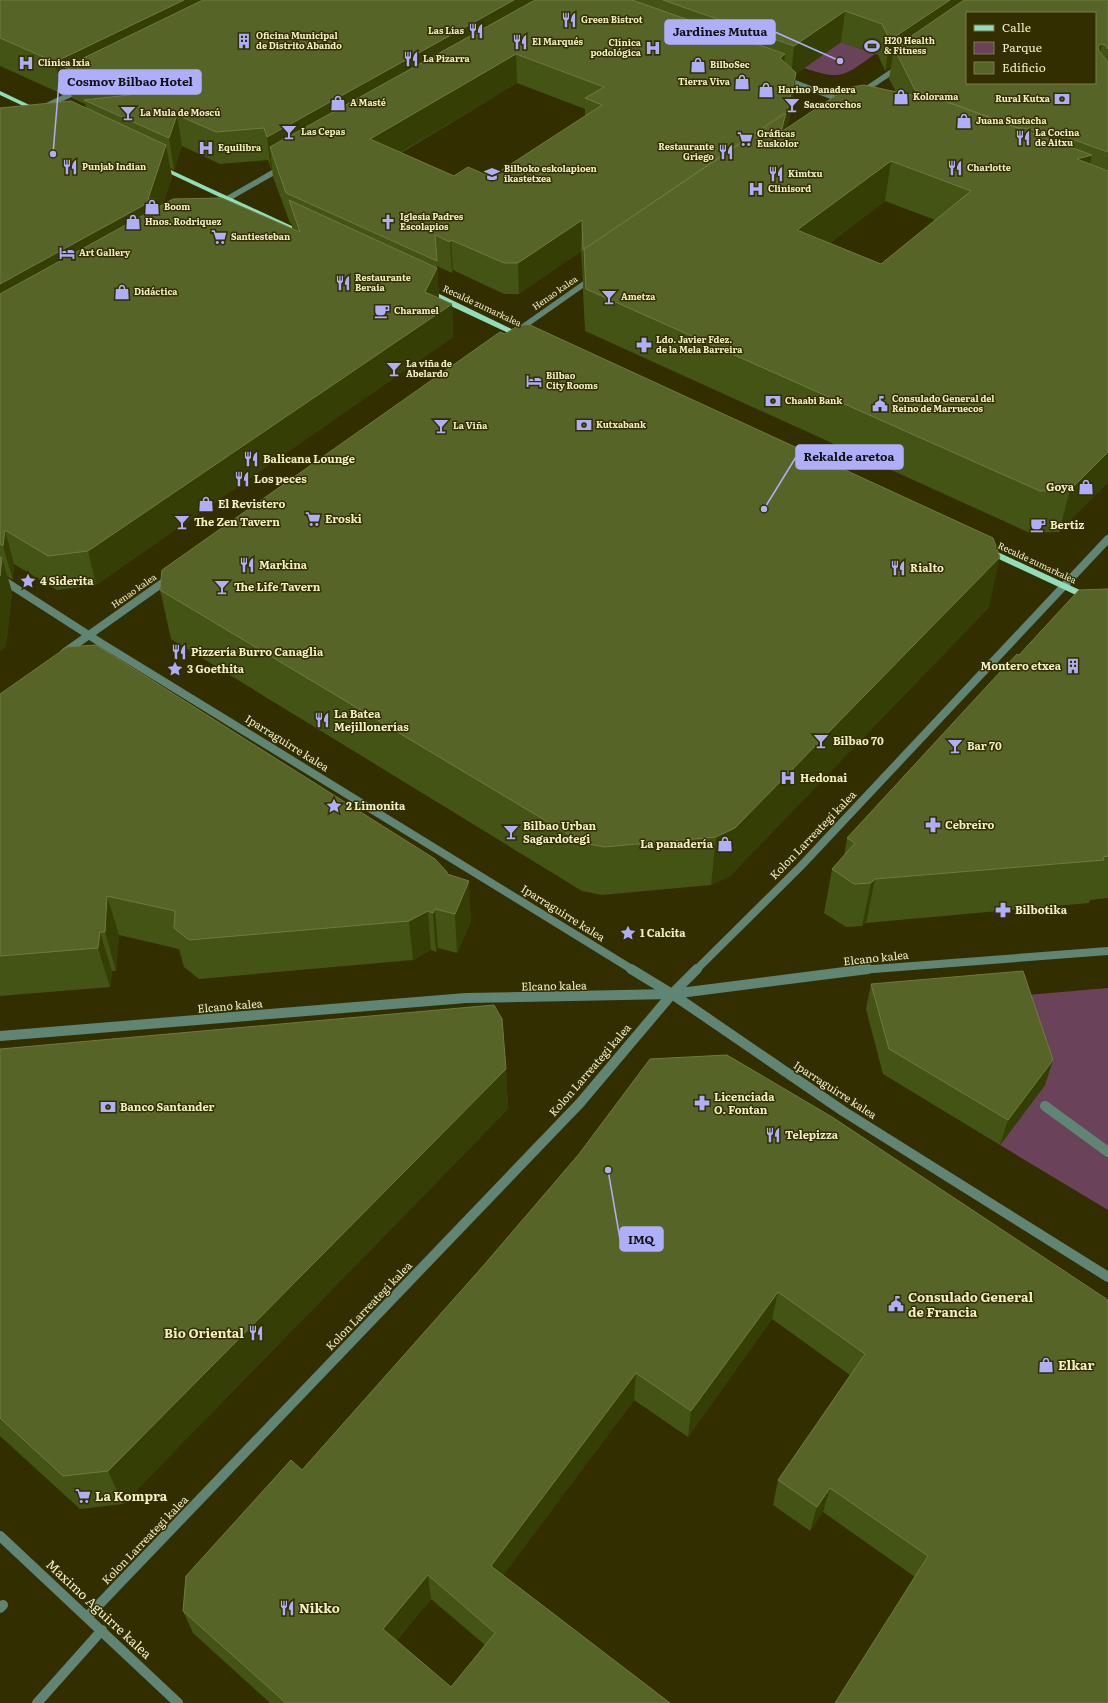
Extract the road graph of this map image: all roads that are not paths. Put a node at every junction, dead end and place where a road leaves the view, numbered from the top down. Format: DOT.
graph roads {
  1 [pos="906,62"];
  2 [pos="776,76"];
  3 [pos="83,88"];
  4 [pos="0,93"];
  5 [pos="859,94"];
  6 [pos="841,106"];
  7 [pos="38,112"];
  8 [pos="150,162"];
  9 [pos="285,166"];
  10 [pos="228,198"];
  11 [pos="215,206"];
  12 [pos="313,238"];
  13 [pos="598,275"];
  14 [pos="418,287"];
  15 [pos="512,335"];
  16 [pos="529,339"];
  17 [pos="1108,539"];
  18 [pos="978,546"];
  19 [pos="177,573"];
  20 [pos="0,578"];
  21 [pos="1064,586"];
  22 [pos="1108,607"];
  23 [pos="89,635"];
  24 [pos="58,658"];
  25 [pos="1108,951"];
  26 [pos="672,994"];
  27 [pos="0,1036"];
  28 [pos="1045,1106"];
  29 [pos="1108,1152"];
  30 [pos="1108,1277"];
  31 [pos="0,1536"];
  32 [pos="88,1616"];
  33 [pos="102,1630"];
  34 [pos="37,1703"];
  35 [pos="178,1703"];
  1 -- 5 [label="street"];
  2 -- 6 [label="street"];
  3 -- 7 [label="street"];
  4 -- 7 [label="main road"];
  8 -- 10 [label="main road"];
  9 -- 10 [label="street"];
  10 -- 11 [label="street"];
  10 -- 12 [label="main road"];
  13 -- 15 [label="street, Henao kalea"];
  14 -- 15 [label="main road, Recalde zumarkalea"];
  15 -- 16 [label="main road, Recalde zumarkalea"];
  17 -- 21 [label="street, Kolon Larreategi kalea"];
  18 -- 21 [label="main road, Recalde zumarkalea"];
  19 -- 23 [label="street, Henao kalea"];
  20 -- 23 [label="street, Iparraguirre kalea"];
  21 -- 22 [label="main road, Recalde zumarkalea"];
  21 -- 26 [label="street, Kolon Larreategi kalea"];
  23 -- 24 [label="street, Henao kalea"];
  23 -- 26 [label="street, Iparraguirre kalea"];
  25 -- 26 [label="street, Elcano kalea"];
  26 -- 27 [label="street, Elcano kalea"];
  26 -- 30 [label="street, Iparraguirre kalea"];
  26 -- 32 [label="street, Kolon Larreategi kalea"];
  28 -- 29 [label="street"];
  31 -- 32 [label="street, Maximo Aguirre kalea"];
  32 -- 33 [label="street, Maximo Aguirre kalea"];
  33 -- 34 [label="street"];
  33 -- 35 [label="street, Maximo Aguirre kalea"];
}
